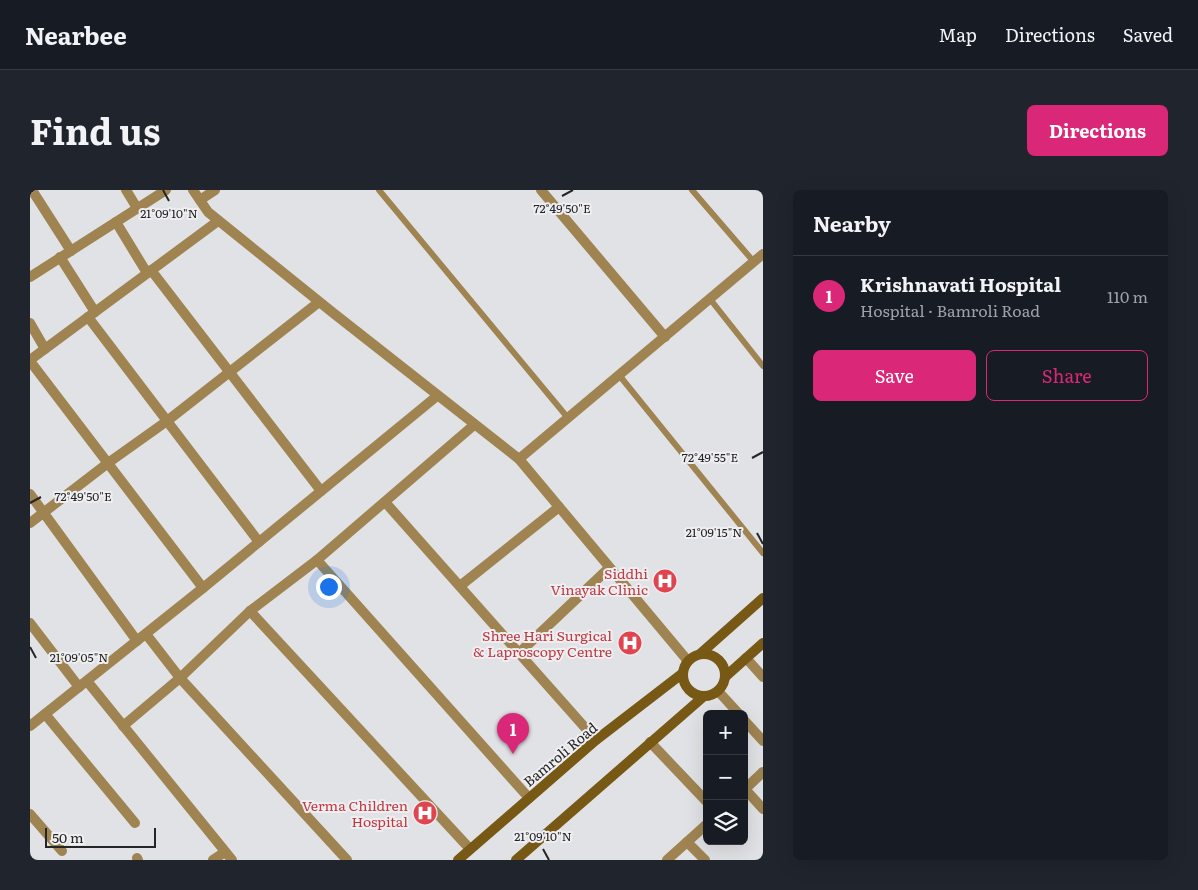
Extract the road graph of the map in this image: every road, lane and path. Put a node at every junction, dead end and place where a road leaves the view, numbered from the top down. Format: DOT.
graph roads {
  1 [pos="126,190"];
  2 [pos="166,190"];
  3 [pos="193,190"];
  4 [pos="215,190"];
  5 [pos="379,190"];
  6 [pos="541,190"];
  7 [pos="692,190"];
  8 [pos="34,193"];
  9 [pos="200,200"];
  10 [pos="137,208"];
  11 [pos="218,221"];
  12 [pos="116,222"];
  13 [pos="71,251"];
  14 [pos="763,254"];
  15 [pos="60,257"];
  16 [pos="754,262"];
  17 [pos="149,272"];
  18 [pos="30,277"];
  19 [pos="710,298"];
  20 [pos="319,302"];
  21 [pos="91,314"];
  22 [pos="30,323"];
  23 [pos="665,337"];
  24 [pos="45,349"];
  25 [pos="30,360"];
  26 [pos="763,366"];
  27 [pos="229,372"];
  28 [pos="619,375"];
  29 [pos="437,396"];
  30 [pos="568,418"];
  31 [pos="167,420"];
  32 [pos="474,425"];
  33 [pos="519,459"];
  34 [pos="108,463"];
  35 [pos="321,491"];
  36 [pos="30,494"];
  37 [pos="385,502"];
  38 [pos="559,507"];
  39 [pos="44,513"];
  40 [pos="30,523"];
  41 [pos="259,542"];
  42 [pos="763,553"];
  43 [pos="317,560"];
  44 [pos="609,568"];
  45 [pos="460,586"];
  46 [pos="203,588"];
  47 [pos="763,598"];
  48 [pos="250,611"];
  49 [pos="30,623"];
  50 [pos="146,634"];
  51 [pos="137,641"];
  52 [pos="763,643"];
  53 [pos="519,653"];
  54 [pos="700,654"];
  55 [pos="746,658"];
  56 [pos="688,661"];
  57 [pos="683,673"];
  58 [pos="725,677"];
  59 [pos="763,677"];
  60 [pos="180,678"];
  61 [pos="83,684"];
  62 [pos="718,691"];
  63 [pos="703,697"];
  64 [pos="735,710"];
  65 [pos="45,714"];
  66 [pos="748,724"];
  67 [pos="30,726"];
  68 [pos="123,726"];
  69 [pos="596,740"];
  70 [pos="763,741"];
  71 [pos="650,742"];
  72 [pos="763,772"];
  73 [pos="748,786"];
  74 [pos="748,792"];
  75 [pos="529,798"];
  76 [pos="705,800"];
  77 [pos="763,810"];
  78 [pos="30,814"];
  79 [pos="135,823"];
  80 [pos="703,828"];
  81 [pos="687,842"];
  82 [pos="470,850"];
  83 [pos="62,852"];
  84 [pos="229,856"];
  85 [pos="212,860"];
  86 [pos="347,860"];
  87 [pos="458,860"];
  88 [pos="516,860"];
  89 [pos="667,860"];
  90 [pos="705,860"];
  1 -- 10 [label="street"];
  2 -- 10 [label="street"];
  3 -- 9 [label="street"];
  4 -- 9 [label="street"];
  5 -- 30 [label="lane"];
  6 -- 23 [label="street"];
  7 -- 16 [label="lane"];
  8 -- 13 [label="street"];
  9 -- 11 [label="street"];
  10 -- 12 [label="street"];
  11 -- 17 [label="street"];
  11 -- 20 [label="street"];
  12 -- 13 [label="street"];
  12 -- 17 [label="street"];
  13 -- 15 [label="street"];
  14 -- 16 [label="street"];
  15 -- 18 [label="street"];
  15 -- 21 [label="street"];
  16 -- 19 [label="street"];
  17 -- 21 [label="street"];
  17 -- 27 [label="street"];
  19 -- 23 [label="street"];
  19 -- 26 [label="lane"];
  20 -- 27 [label="street"];
  20 -- 29 [label="street"];
  21 -- 24 [label="street"];
  21 -- 31 [label="street"];
  22 -- 24 [label="street"];
  23 -- 28 [label="street"];
  24 -- 25 [label="street"];
  25 -- 34 [label="street"];
  27 -- 31 [label="street"];
  27 -- 35 [label="street"];
  28 -- 30 [label="street"];
  28 -- 42 [label="lane"];
  29 -- 32 [label="street"];
  29 -- 35 [label="street"];
  30 -- 33 [label="street"];
  31 -- 34 [label="street"];
  31 -- 41 [label="street"];
  32 -- 33 [label="street"];
  32 -- 37 [label="street"];
  33 -- 38 [label="street"];
  34 -- 39 [label="street"];
  34 -- 46 [label="street"];
  35 -- 41 [label="street"];
  36 -- 39 [label="street"];
  37 -- 43 [label="street"];
  37 -- 45 [label="street"];
  38 -- 44 [label="street"];
  38 -- 45 [label="street"];
  39 -- 40 [label="street"];
  39 -- 51 [label="street"];
  41 -- 46 [label="street"];
  43 -- 48 [label="street"];
  43 -- 75 [label="street"];
  44 -- 53 [label="street"];
  44 -- 56 [label="street"];
  45 -- 53 [label="street"];
  46 -- 50 [label="street"];
  47 -- 54 [label="street"];
  48 -- 60 [label="street"];
  48 -- 82 [label="street"];
  49 -- 61 [label="street"];
  50 -- 51 [label="street"];
  50 -- 60 [label="street"];
  51 -- 61 [label="street"];
  52 -- 55 [label="street"];
  53 -- 69 [label="street"];
  54 -- 56 [label="street"];
  54 -- 58 [label="street"];
  55 -- 58 [label="street"];
  55 -- 59 [label="street"];
  56 -- 57 [label="street"];
  57 -- 63 [label="street"];
  57 -- 69 [label="street, Bamroli Road"];
  58 -- 62 [label="street"];
  60 -- 68 [label="street"];
  60 -- 86 [label="street"];
  61 -- 65 [label="street"];
  61 -- 68 [label="street"];
  62 -- 63 [label="street"];
  62 -- 64 [label="street"];
  63 -- 71 [label="street"];
  65 -- 67 [label="street"];
  65 -- 79 [label="street"];
  66 -- 70 [label="street"];
  68 -- 84 [label="street"];
  69 -- 75 [label="street, Bamroli Road"];
  71 -- 76 [label="street"];
  71 -- 88 [label="street"];
  72 -- 73 [label="street"];
  74 -- 77 [label="street"];
  75 -- 82 [label="street, Bamroli Road"];
  78 -- 83 [label="street"];
  80 -- 81 [label="street"];
  81 -- 89 [label="street"];
  81 -- 90 [label="street"];
  82 -- 87 [label="street, Bamroli Road"];
  84 -- 85 [label="street"];
}
